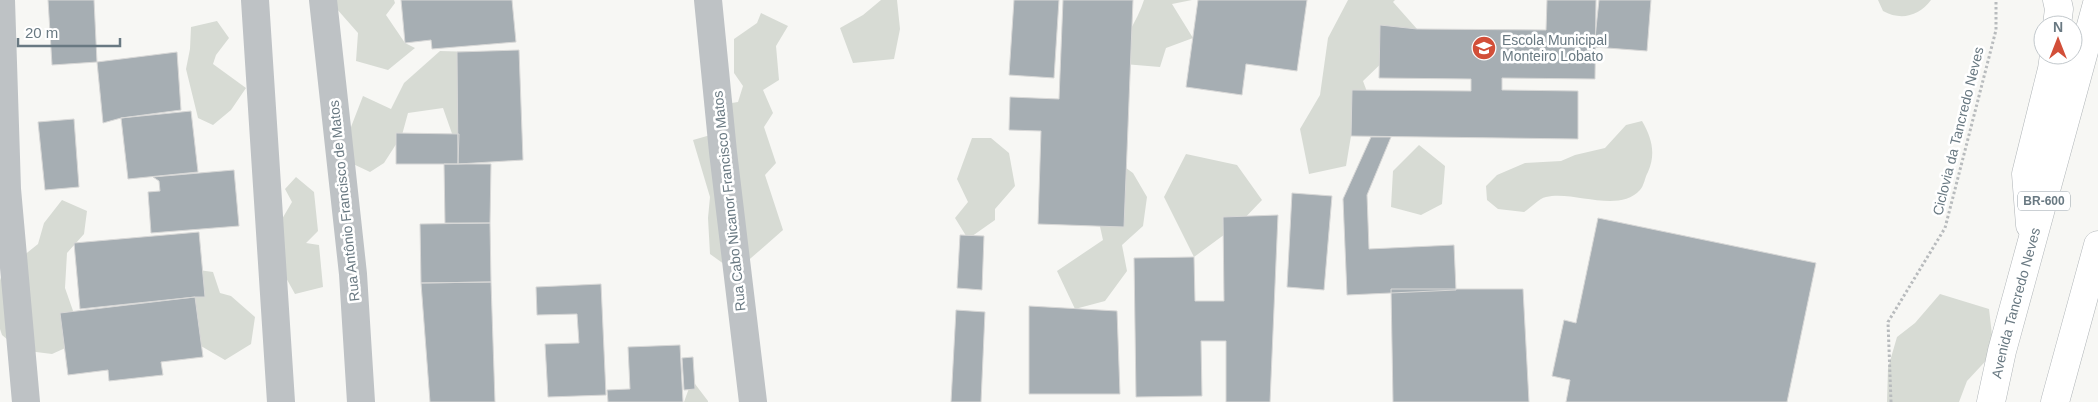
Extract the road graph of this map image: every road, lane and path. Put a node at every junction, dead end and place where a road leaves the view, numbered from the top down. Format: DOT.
graph roads {
  1 [pos="1,0"];
  2 [pos="255,0"];
  3 [pos="323,0"];
  4 [pos="708,0"];
  5 [pos="1996,0"];
  6 [pos="2057,0"];
  7 [pos="2098,0"];
  8 [pos="2058,15"];
  9 [pos="2053,65"];
  10 [pos="2032,245"];
  11 [pos="2098,245"];
  12 [pos="26,402"];
  13 [pos="280,402"];
  14 [pos="362,402"];
  15 [pos="753,402"];
  16 [pos="1891,402"];
  17 [pos="1991,402"];
  18 [pos="2055,402"];
  1 -- 12 [label="street"];
  2 -- 13 [label="street"];
  3 -- 14 [label="street, Rua Antônio Francisco de Matos"];
  4 -- 15 [label="street, Rua Cabo Nicanor Francisco Matos"];
  5 -- 16 [label="path, Ciclovia da Tancredo Neves"];
  6 -- 8 [label="main road"];
  7 -- 10 [label="main road, Avenida Tancredo Neves / BR-600"];
  9 -- 10 [label="main road"];
  10 -- 17 [label="main road, Avenida Tancredo Neves / BR-600"];
  11 -- 18 [label="main road"];
}
